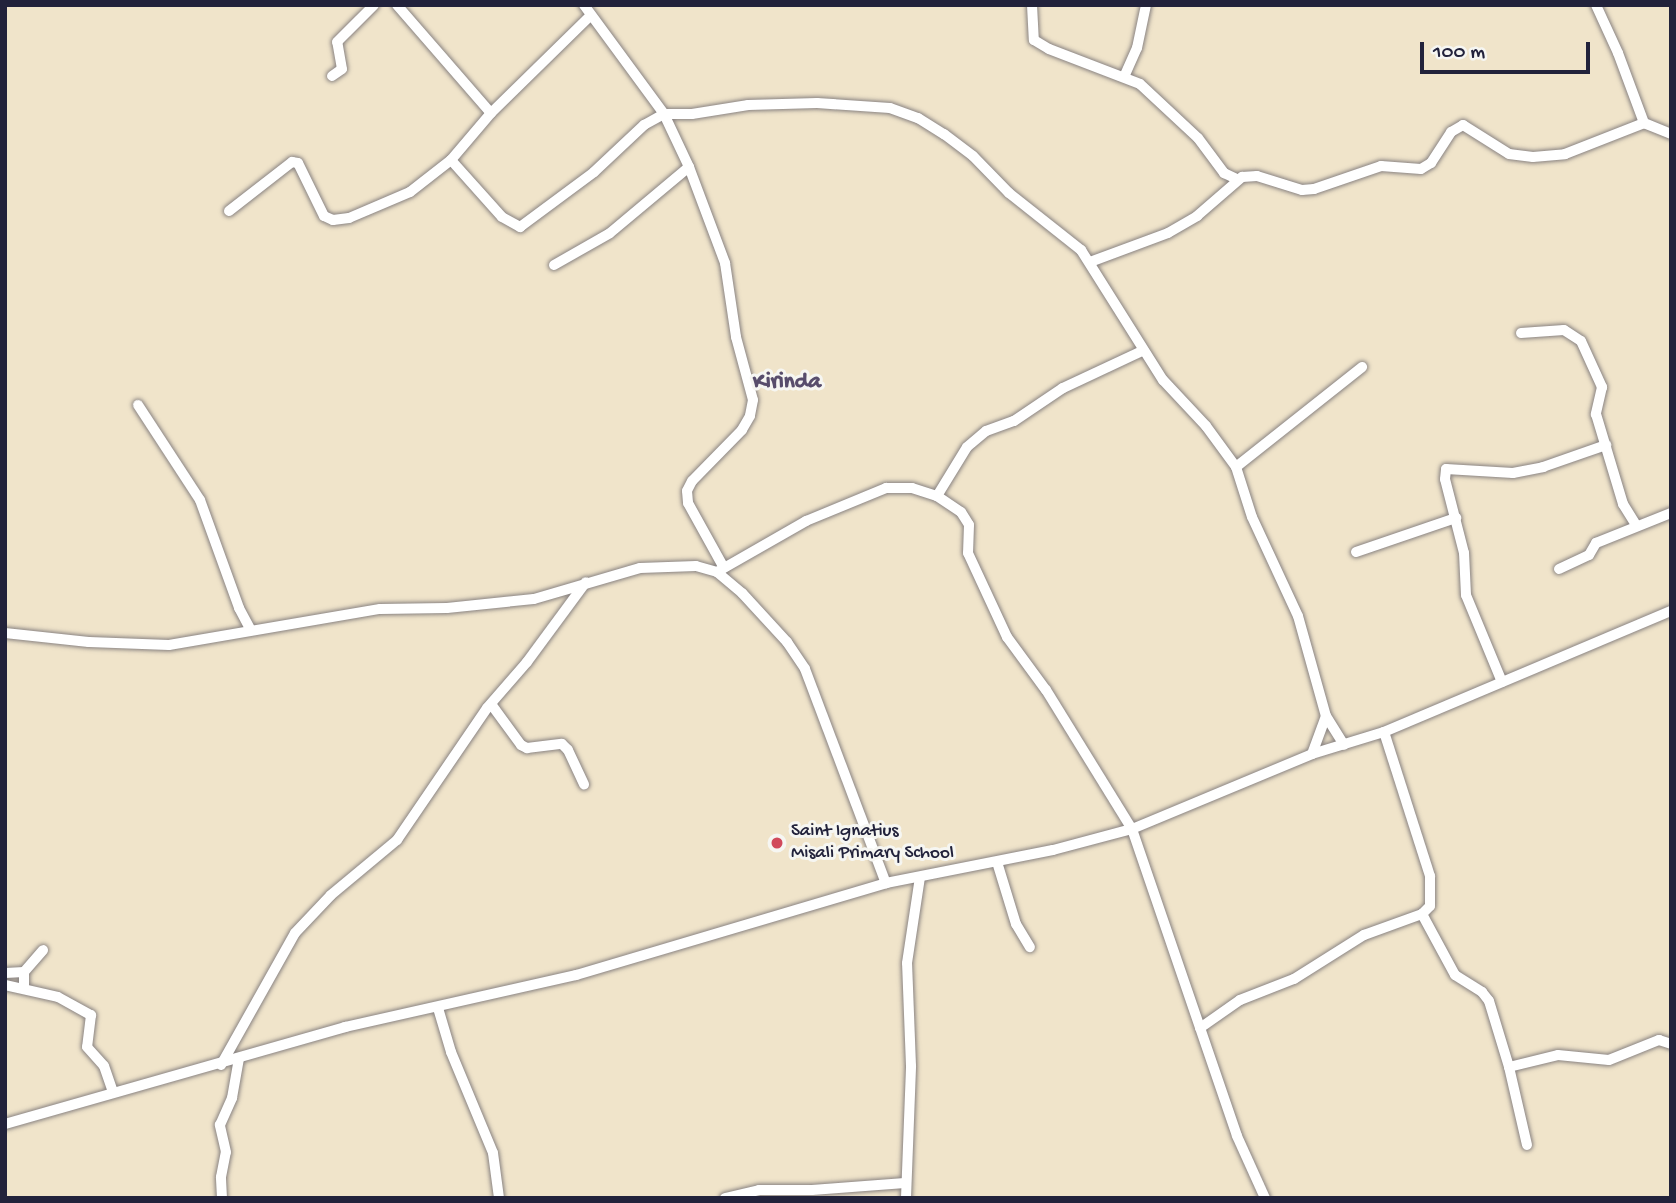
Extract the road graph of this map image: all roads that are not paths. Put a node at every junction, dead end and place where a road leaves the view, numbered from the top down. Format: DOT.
graph roads {
  1 [pos="374,5"];
  2 [pos="397,5"];
  3 [pos="1032,5"];
  4 [pos="1146,5"];
  5 [pos="1595,5"];
  6 [pos="587,10"];
  7 [pos="332,76"];
  8 [pos="1124,77"];
  9 [pos="491,113"];
  10 [pos="664,114"];
  11 [pos="1643,123"];
  12 [pos="1671,134"];
  13 [pos="451,160"];
  14 [pos="689,167"];
  15 [pos="1224,173"];
  16 [pos="1237,179"];
  17 [pos="1224,191"];
  18 [pos="229,211"];
  19 [pos="1090,262"];
  20 [pos="554,264"];
  21 [pos="1521,333"];
  22 [pos="1142,351"];
  23 [pos="1362,367"];
  24 [pos="138,405"];
  25 [pos="1606,445"];
  26 [pos="1236,467"];
  27 [pos="937,496"];
  28 [pos="1671,513"];
  29 [pos="1456,519"];
  30 [pos="1637,526"];
  31 [pos="1356,552"];
  32 [pos="1559,569"];
  33 [pos="720,570"];
  34 [pos="586,582"];
  35 [pos="1671,611"];
  36 [pos="250,629"];
  37 [pos="5,633"];
  38 [pos="1502,682"];
  39 [pos="491,704"];
  40 [pos="1326,716"];
  41 [pos="1384,732"];
  42 [pos="1344,745"];
  43 [pos="1312,754"];
  44 [pos="584,785"];
  45 [pos="1132,829"];
  46 [pos="998,862"];
  47 [pos="920,877"];
  48 [pos="886,883"];
  49 [pos="1422,914"];
  50 [pos="1030,947"];
  51 [pos="43,950"];
  52 [pos="24,972"];
  53 [pos="5,973"];
  54 [pos="5,985"];
  55 [pos="24,988"];
  56 [pos="438,1008"];
  57 [pos="1200,1028"];
  58 [pos="1671,1044"];
  59 [pos="239,1059"];
  60 [pos="221,1065"];
  61 [pos="1509,1067"];
  62 [pos="113,1092"];
  63 [pos="5,1124"];
  64 [pos="1527,1145"];
  65 [pos="905,1183"];
  66 [pos="222,1198"];
  67 [pos="499,1198"];
  68 [pos="725,1198"];
  69 [pos="906,1198"];
  70 [pos="1265,1198"];
  1 -- 7 [label="street"];
  2 -- 9 [label="street"];
  3 -- 8 [label="street"];
  4 -- 8 [label="street"];
  5 -- 11 [label="street"];
  6 -- 9 [label="street"];
  6 -- 10 [label="street"];
  8 -- 15 [label="street"];
  9 -- 13 [label="street"];
  10 -- 13 [label="street"];
  10 -- 14 [label="street"];
  10 -- 19 [label="street"];
  11 -- 12 [label="street"];
  11 -- 16 [label="street"];
  13 -- 18 [label="street"];
  14 -- 20 [label="street"];
  14 -- 33 [label="street"];
  15 -- 16 [label="street"];
  15 -- 17 [label="street"];
  16 -- 17 [label="street"];
  17 -- 19 [label="street"];
  19 -- 22 [label="street"];
  21 -- 25 [label="street"];
  22 -- 26 [label="street"];
  22 -- 27 [label="street"];
  23 -- 26 [label="street"];
  24 -- 36 [label="street"];
  25 -- 29 [label="street"];
  25 -- 30 [label="street"];
  26 -- 40 [label="street"];
  27 -- 33 [label="street"];
  27 -- 45 [label="street"];
  28 -- 30 [label="street"];
  29 -- 31 [label="street"];
  29 -- 38 [label="street"];
  30 -- 32 [label="street"];
  33 -- 34 [label="street"];
  33 -- 48 [label="street"];
  34 -- 36 [label="street"];
  34 -- 39 [label="street"];
  35 -- 38 [label="street"];
  36 -- 37 [label="street"];
  38 -- 41 [label="street"];
  39 -- 44 [label="street"];
  39 -- 60 [label="street"];
  40 -- 42 [label="street"];
  40 -- 43 [label="street"];
  41 -- 42 [label="street"];
  41 -- 49 [label="street"];
  42 -- 43 [label="street"];
  43 -- 45 [label="street"];
  45 -- 46 [label="street"];
  45 -- 57 [label="street"];
  46 -- 47 [label="street"];
  46 -- 50 [label="street"];
  47 -- 48 [label="street"];
  47 -- 65 [label="street"];
  48 -- 56 [label="street"];
  49 -- 57 [label="street"];
  49 -- 61 [label="street"];
  51 -- 52 [label="street"];
  52 -- 53 [label="street"];
  52 -- 55 [label="street"];
  54 -- 55 [label="street"];
  55 -- 62 [label="street"];
  56 -- 59 [label="street"];
  56 -- 67 [label="street"];
  57 -- 70 [label="street"];
  58 -- 61 [label="street"];
  59 -- 60 [label="street"];
  59 -- 66 [label="street"];
  60 -- 62 [label="street"];
  61 -- 64 [label="street"];
  62 -- 63 [label="street"];
  65 -- 68 [label="street"];
  65 -- 69 [label="street"];
}
